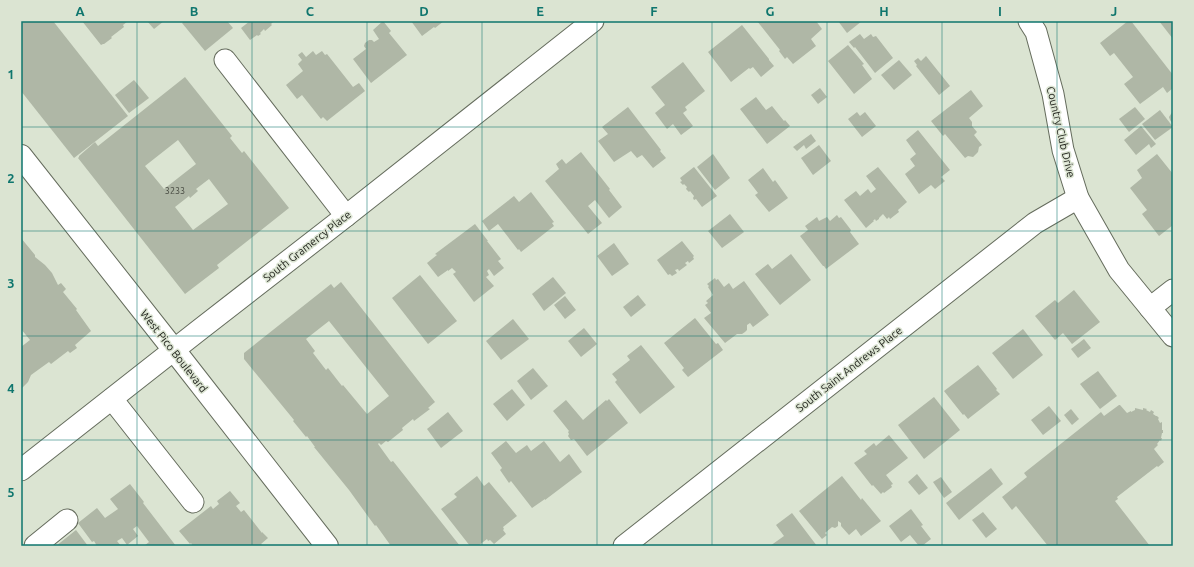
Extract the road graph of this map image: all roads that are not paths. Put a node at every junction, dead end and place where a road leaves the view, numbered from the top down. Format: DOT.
graph roads {
  1 [pos="593,21"];
  2 [pos="1030,21"];
  3 [pos="225,60"];
  4 [pos="21,156"];
  5 [pos="1078,198"];
  6 [pos="346,216"];
  7 [pos="1173,290"];
  8 [pos="1150,308"];
  9 [pos="1173,336"];
  10 [pos="174,350"];
  11 [pos="112,399"];
  12 [pos="21,470"];
  13 [pos="193,502"];
  14 [pos="67,520"];
  15 [pos="35,546"];
  16 [pos="327,546"];
  17 [pos="624,546"];
  1 -- 6 [label="street, South Gramercy Place"];
  2 -- 5 [label="street, Country Club Drive"];
  3 -- 6 [label="street"];
  4 -- 10 [label="main road, West Pico Boulevard"];
  5 -- 8 [label="street, Country Club Drive"];
  5 -- 17 [label="street, South Saint Andrews Place"];
  6 -- 10 [label="street, South Gramercy Place"];
  7 -- 8 [label="street"];
  8 -- 9 [label="street, Country Club Drive"];
  10 -- 11 [label="street, South Gramercy Place"];
  10 -- 16 [label="main road, West Pico Boulevard"];
  11 -- 12 [label="street, South Gramercy Place"];
  11 -- 13 [label="street"];
  14 -- 15 [label="street"];
}
